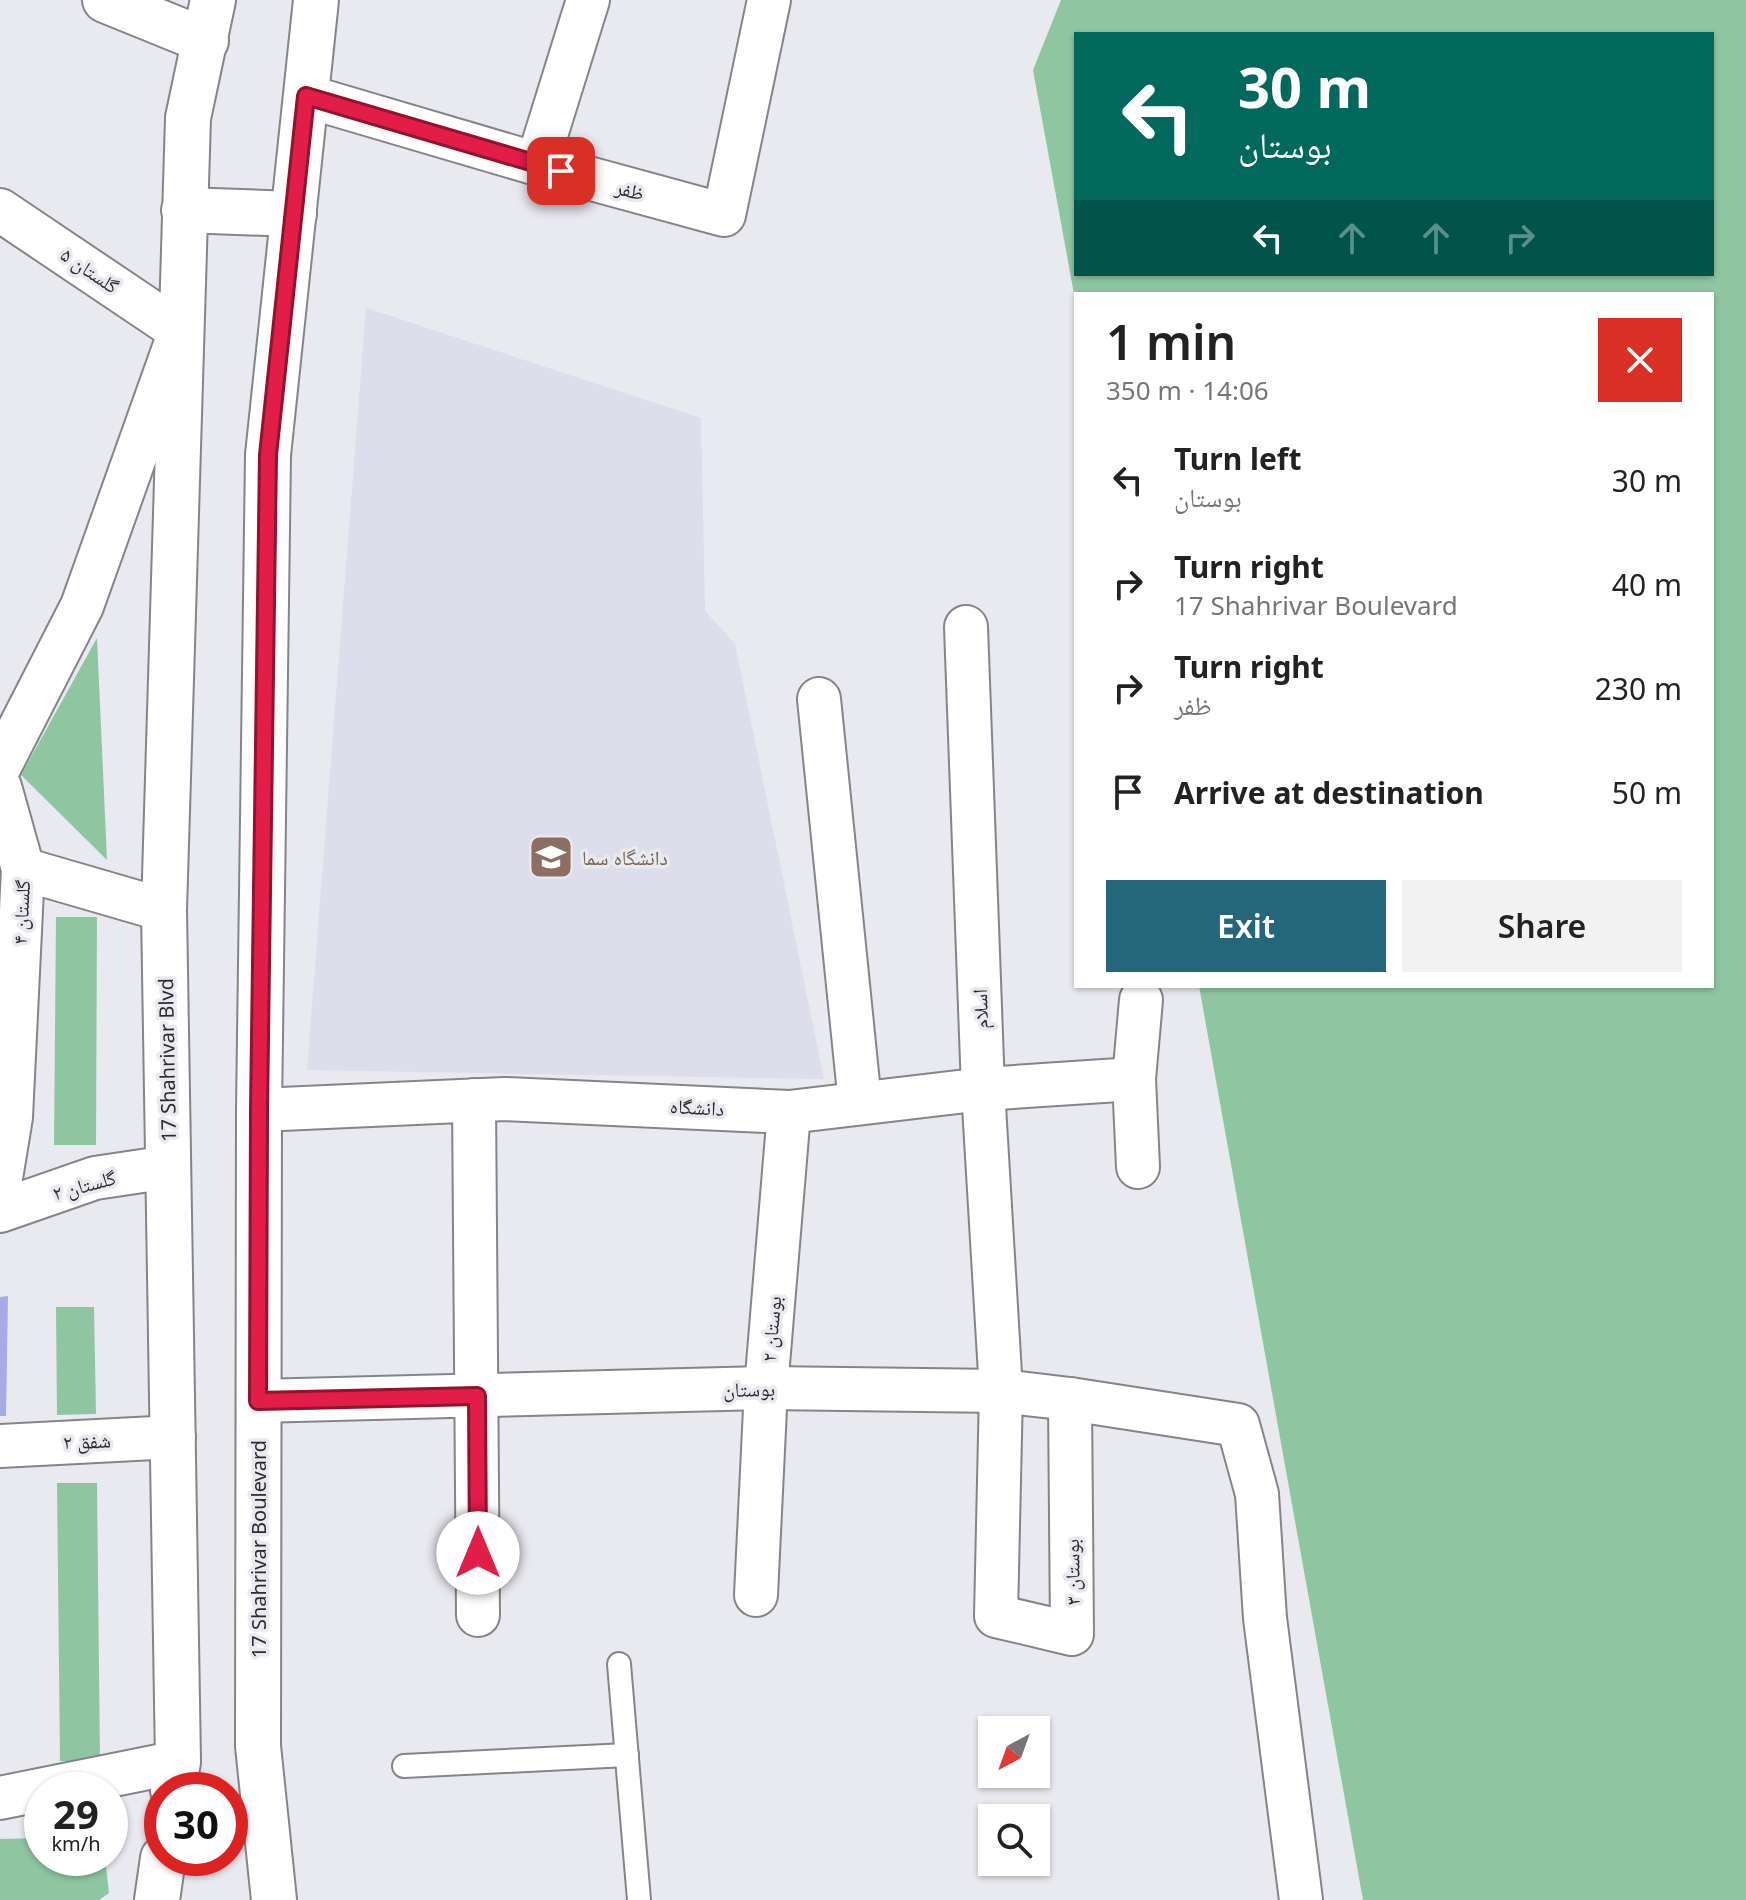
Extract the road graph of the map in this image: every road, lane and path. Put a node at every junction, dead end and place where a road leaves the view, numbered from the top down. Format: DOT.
graph roads {
  1 [pos="105,0"];
  2 [pos="316,0"];
  3 [pos="588,0"];
  4 [pos="769,0"];
  5 [pos="210,20"];
  6 [pos="306,96"];
  7 [pos="537,164"];
  8 [pos="0,210"];
  9 [pos="184,210"];
  10 [pos="294,214"];
  11 [pos="180,331"];
  12 [pos="966,627"];
  13 [pos="819,699"];
  14 [pos="0,766"];
  15 [pos="0,787"];
  16 [pos="23,869"];
  17 [pos="164,910"];
  18 [pos="1141,1000"];
  19 [pos="1134,1079"];
  20 [pos="983,1089"];
  21 [pos="474,1100"];
  22 [pos="860,1103"];
  23 [pos="259,1110"];
  24 [pos="789,1112"];
  25 [pos="169,1167"];
  26 [pos="1138,1167"];
  27 [pos="0,1184"];
  28 [pos="0,1211"];
  29 [pos="766,1388"];
  30 [pos="1001,1391"];
  31 [pos="477,1396"];
  32 [pos="1070,1399"];
  33 [pos="258,1401"];
  34 [pos="174,1437"];
  35 [pos="0,1446"];
  36 [pos="756,1595"];
  37 [pos="478,1615"];
  38 [pos="619,1664"];
  39 [pos="627,1755"];
  40 [pos="404,1766"];
  41 [pos="176,1772"];
  42 [pos="144,1780"];
  43 [pos="0,1798"];
  44 [pos="160,1876"];
  45 [pos="157,1900"];
  46 [pos="274,1900"];
  47 [pos="639,1900"];
  48 [pos="1301,1900"];
  1 -- 5 [label="main road"];
  2 -- 6 [label="main road, 17 Shahrivar Boulevard"];
  3 -- 7 [label="street"];
  4 -- 7 [label="street, ظفر"];
  5 -- 9 [label="main road"];
  6 -- 7 [label="street, ظفر"];
  6 -- 10 [label="main road, 17 Shahrivar Boulevard"];
  8 -- 11 [label="street, گلستان ۵"];
  9 -- 10 [label="main road"];
  9 -- 11 [label="main road"];
  10 -- 23 [label="main road, 17 Shahrivar Boulevard"];
  11 -- 14 [label="street"];
  11 -- 17 [label="main road, 17 Shahrivar Blvd"];
  12 -- 20 [label="street, اسلام"];
  13 -- 22 [label="street"];
  15 -- 16 [label="street, گلستان ۴"];
  16 -- 17 [label="street"];
  16 -- 27 [label="street, گلستان ۴"];
  17 -- 25 [label="main road, 17 Shahrivar Blvd"];
  18 -- 19 [label="street"];
  19 -- 20 [label="street, دانشگاه"];
  19 -- 26 [label="street"];
  20 -- 22 [label="street, دانشگاه"];
  20 -- 30 [label="street, اسلام"];
  21 -- 23 [label="street, دانشگاه"];
  21 -- 24 [label="street, دانشگاه"];
  21 -- 31 [label="street"];
  22 -- 24 [label="street, دانشگاه"];
  23 -- 33 [label="main road, 17 Shahrivar Boulevard"];
  24 -- 29 [label="street, بوستان ۲"];
  25 -- 28 [label="street, گلستان ۲"];
  25 -- 34 [label="main road, 17 Shahrivar Blvd"];
  29 -- 30 [label="street, بوستان"];
  29 -- 31 [label="street, بوستان"];
  29 -- 36 [label="street, بوستان ۲"];
  30 -- 32 [label="street, بوستان"];
  30 -- 32 [label="street, بوستان ۳"];
  31 -- 33 [label="street, بوستان"];
  31 -- 37 [label="street"];
  32 -- 48 [label="street, بوستان"];
  33 -- 46 [label="main road, 17 Shahrivar Boulevard"];
  34 -- 35 [label="street, شفق ۲"];
  34 -- 41 [label="main road, 17 Shahrivar Blvd"];
  38 -- 39 [label="lane"];
  39 -- 40 [label="lane"];
  39 -- 47 [label="lane"];
  42 -- 43 [label="street"];
  44 -- 45 [label="main road"];
}
